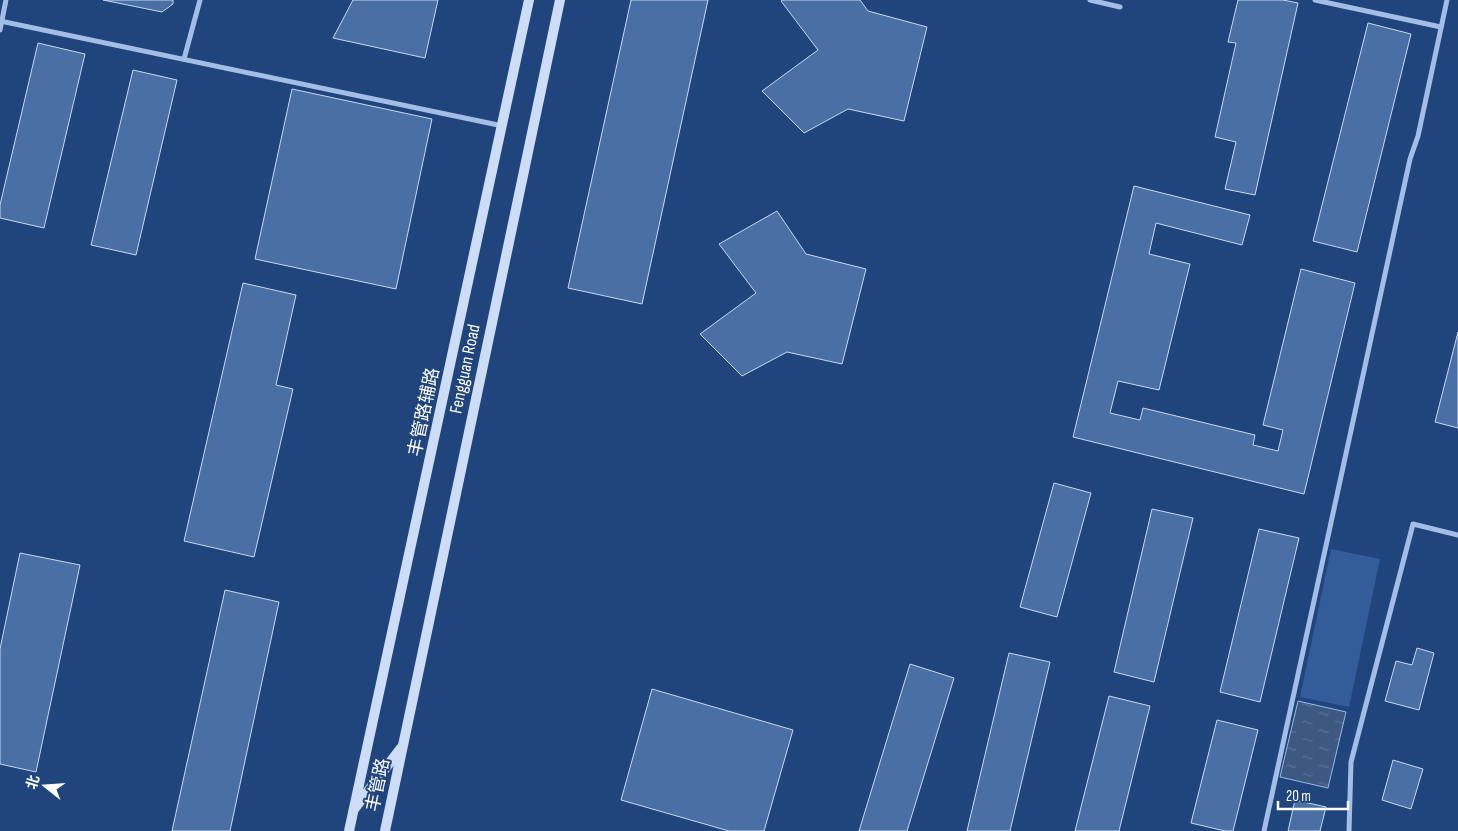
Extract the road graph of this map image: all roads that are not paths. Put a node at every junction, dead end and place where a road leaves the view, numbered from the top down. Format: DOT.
graph roads {
  1 [pos="6,0"];
  2 [pos="200,0"];
  3 [pos="529,0"];
  4 [pos="560,0"];
  5 [pos="1090,0"];
  6 [pos="1315,0"];
  7 [pos="1447,0"];
  8 [pos="1120,7"];
  9 [pos="1,21"];
  10 [pos="1441,27"];
  11 [pos="0,30"];
  12 [pos="184,59"];
  13 [pos="503,126"];
  14 [pos="1458,535"];
  15 [pos="403,746"];
  16 [pos="353,811"];
  17 [pos="349,831"];
  18 [pos="385,831"];
  19 [pos="1264,831"];
  20 [pos="1349,831"];
  1 -- 9 [label="street"];
  2 -- 12 [label="street"];
  3 -- 13 [label="street, 丰管路辅路"];
  4 -- 15 [label="street, Fengguan Road"];
  5 -- 8 [label="street"];
  6 -- 10 [label="street"];
  7 -- 10 [label="street"];
  9 -- 11 [label="street"];
  9 -- 12 [label="street"];
  10 -- 19 [label="street"];
  12 -- 13 [label="street"];
  13 -- 16 [label="street, 丰管路辅路"];
  14 -- 20 [label="street"];
  15 -- 16 [label="street"];
  15 -- 18 [label="street, 丰管路"];
  16 -- 17 [label="street, 丰管路辅路"];
}
